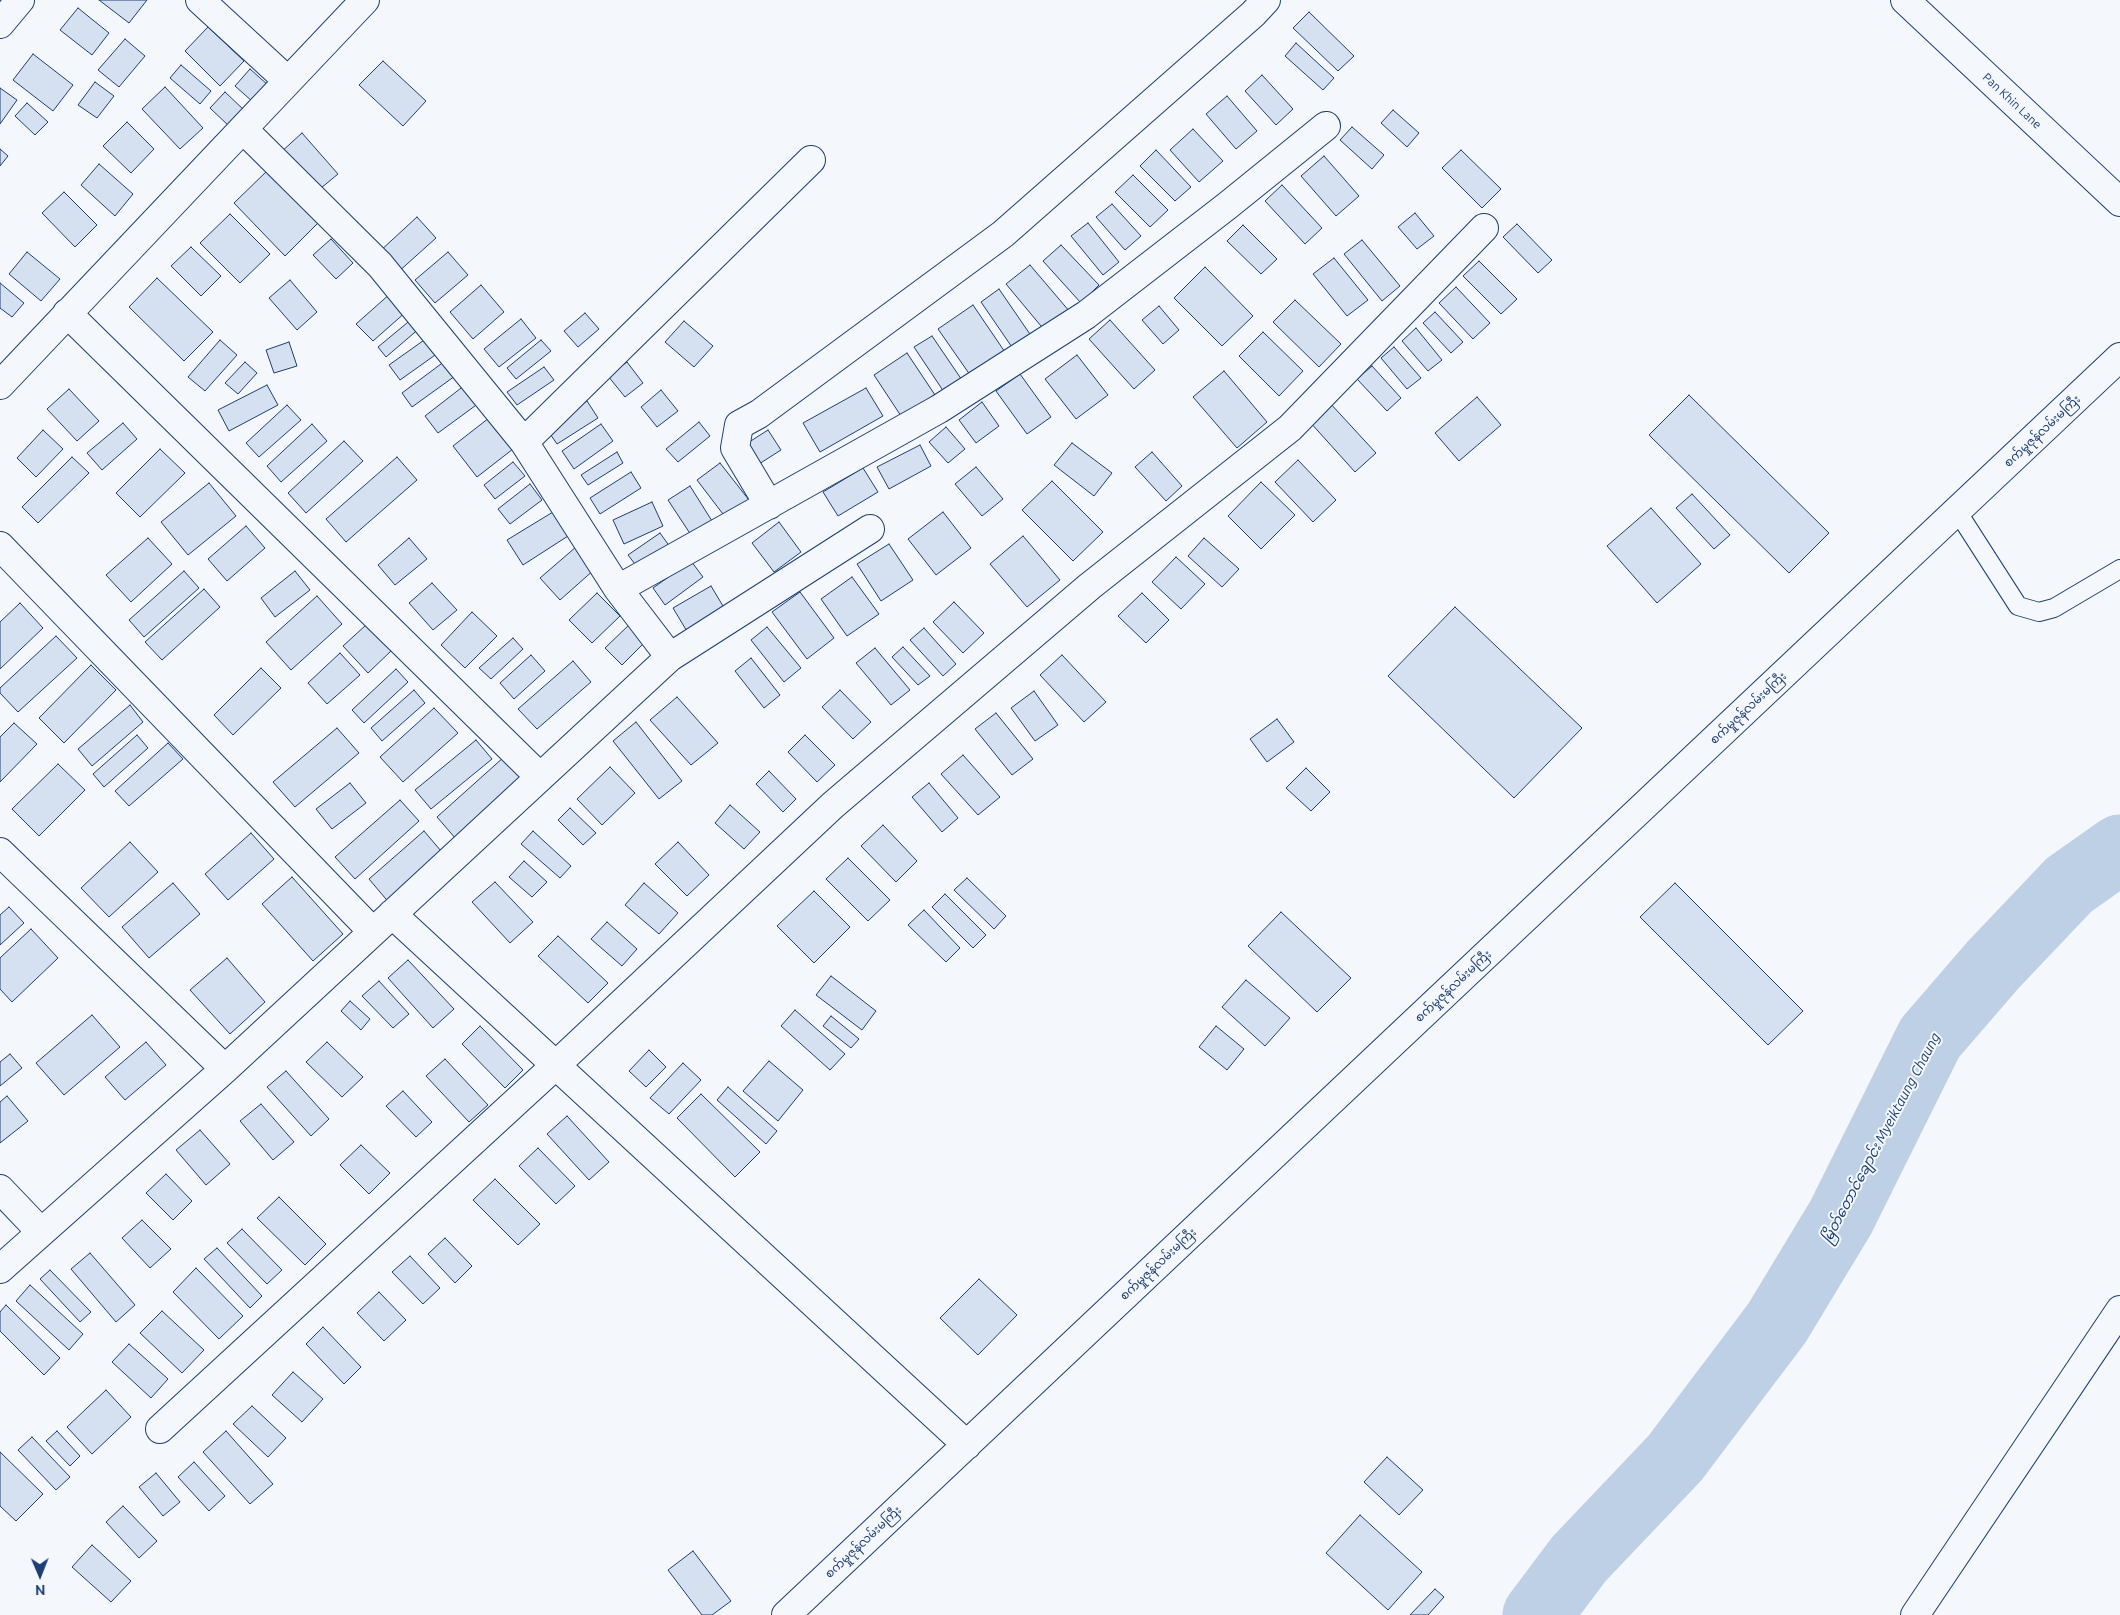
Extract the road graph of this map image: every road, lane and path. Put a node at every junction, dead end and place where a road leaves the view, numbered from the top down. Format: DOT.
graph roads {
  1 [pos="20,0"];
  2 [pos="200,0"];
  3 [pos="365,0"];
  4 [pos="1266,0"];
  5 [pos="1905,0"];
  6 [pos="0,24"];
  7 [pos="288,81"];
  8 [pos="1326,126"];
  9 [pos="243,129"];
  10 [pos="811,160"];
  11 [pos="2120,202"];
  12 [pos="1484,228"];
  13 [pos="67,313"];
  14 [pos="2120,357"];
  15 [pos="0,386"];
  16 [pos="524,442"];
  17 [pos="769,505"];
  18 [pos="1957,511"];
  19 [pos="870,530"];
  20 [pos="0,546"];
  21 [pos="2120,569"];
  22 [pos="618,589"];
  23 [pos="670,657"];
  24 [pos="540,777"];
  25 [pos="0,852"];
  26 [pos="383,923"];
  27 [pos="556,1065"];
  28 [pos="225,1070"];
  29 [pos="0,1189"];
  30 [pos="41,1232"];
  31 [pos="0,1269"];
  32 [pos="2120,1310"];
  33 [pos="160,1429"];
  34 [pos="967,1444"];
  35 [pos="786,1615"];
  36 [pos="1915,1615"];
  1 -- 6 [label="street"];
  2 -- 7 [label="street"];
  3 -- 7 [label="street"];
  4 -- 17 [label="street"];
  5 -- 11 [label="street, Pan Khin Lane"];
  7 -- 9 [label="street"];
  8 -- 17 [label="street"];
  9 -- 13 [label="street"];
  9 -- 16 [label="street"];
  10 -- 16 [label="street"];
  12 -- 27 [label="street"];
  13 -- 15 [label="street"];
  13 -- 24 [label="street"];
  14 -- 18 [label="street, စက်မှုဇုန်လမ်းမကြီး"];
  16 -- 22 [label="street"];
  17 -- 22 [label="street"];
  18 -- 21 [label="lane"];
  18 -- 34 [label="street, စက်မှုဇုန်လမ်းမကြီး"];
  19 -- 23 [label="street"];
  20 -- 26 [label="street"];
  22 -- 23 [label="street"];
  23 -- 24 [label="street"];
  24 -- 26 [label="street"];
  25 -- 28 [label="street"];
  26 -- 27 [label="street"];
  26 -- 28 [label="street"];
  27 -- 33 [label="street"];
  27 -- 34 [label="street"];
  28 -- 30 [label="street"];
  29 -- 30 [label="street"];
  30 -- 31 [label="street"];
  32 -- 36 [label="street"];
  34 -- 35 [label="street, စက်မှုဇုန်လမ်းမကြီး"];
}
